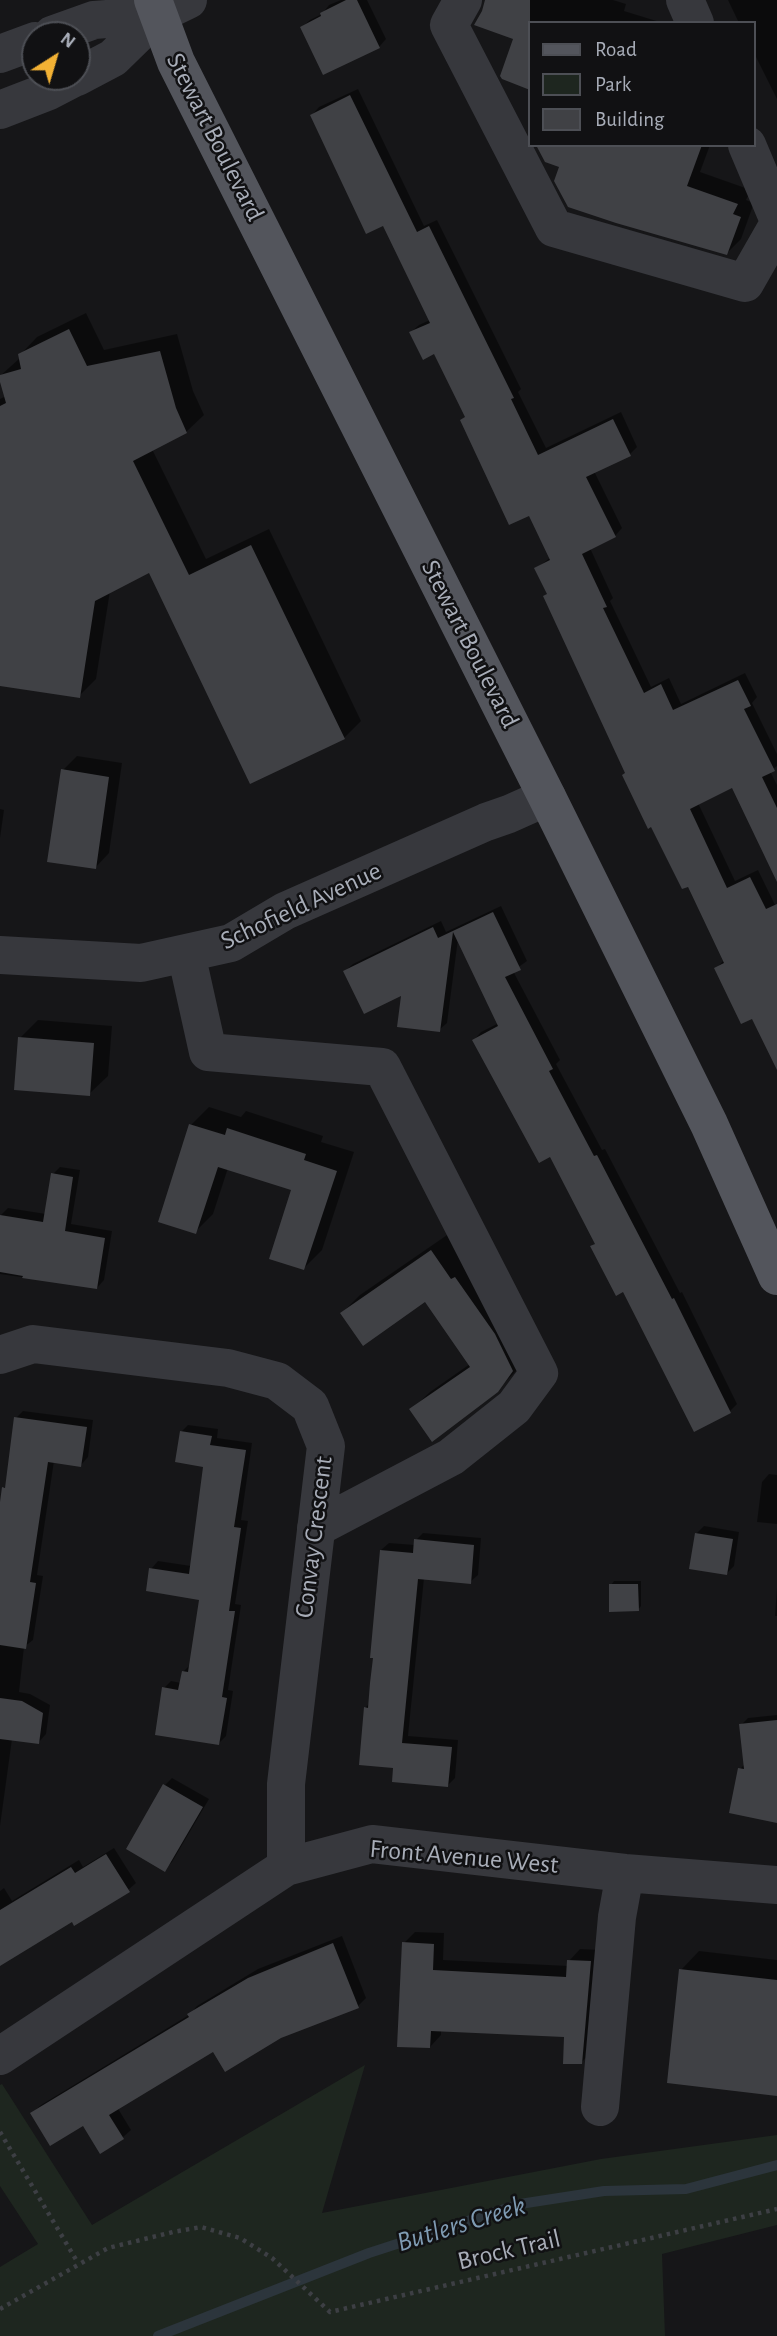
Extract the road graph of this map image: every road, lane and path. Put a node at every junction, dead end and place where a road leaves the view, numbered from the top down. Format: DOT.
graph roads {
  1 [pos="463,0"];
  2 [pos="685,0"];
  3 [pos="161,4"];
  4 [pos="91,21"];
  5 [pos="694,21"];
  6 [pos="21,46"];
  7 [pos="0,54"];
  8 [pos="91,70"];
  9 [pos="48,91"];
  10 [pos="0,110"];
  11 [pos="748,147"];
  12 [pos="777,216"];
  13 [pos="777,227"];
  14 [pos="548,797"];
  15 [pos="186,953"];
  16 [pos="0,955"];
  17 [pos="777,1276"];
  18 [pos="0,1355"];
  19 [pos="316,1528"];
  20 [pos="286,1867"];
  21 [pos="625,1873"];
  22 [pos="777,1885"];
  23 [pos="0,2056"];
  24 [pos="600,2107"];
  25 [pos="0,2132"];
  26 [pos="777,2208"];
  27 [pos="78,2263"];
  28 [pos="0,2309"];
  1 -- 13 [label="street"];
  2 -- 5 [label="street"];
  3 -- 4 [label="street"];
  3 -- 8 [label="street"];
  3 -- 14 [label="main road, Stewart Boulevard"];
  6 -- 7 [label="street"];
  9 -- 10 [label="street"];
  11 -- 12 [label="street"];
  14 -- 15 [label="street, Schofield Avenue"];
  14 -- 17 [label="main road, Stewart Boulevard"];
  15 -- 16 [label="street, Schofield Avenue"];
  15 -- 19 [label="street"];
  18 -- 19 [label="street, Convay Crescent"];
  19 -- 20 [label="street, Convay Crescent"];
  20 -- 21 [label="street, Front Avenue West"];
  20 -- 23 [label="street, Front Avenue West"];
  21 -- 22 [label="street, Front Avenue West"];
  21 -- 24 [label="street"];
  25 -- 27 [label="path"];
  26 -- 27 [label="path, Brock Trail"];
  27 -- 28 [label="path, Brock Trail"];
}
